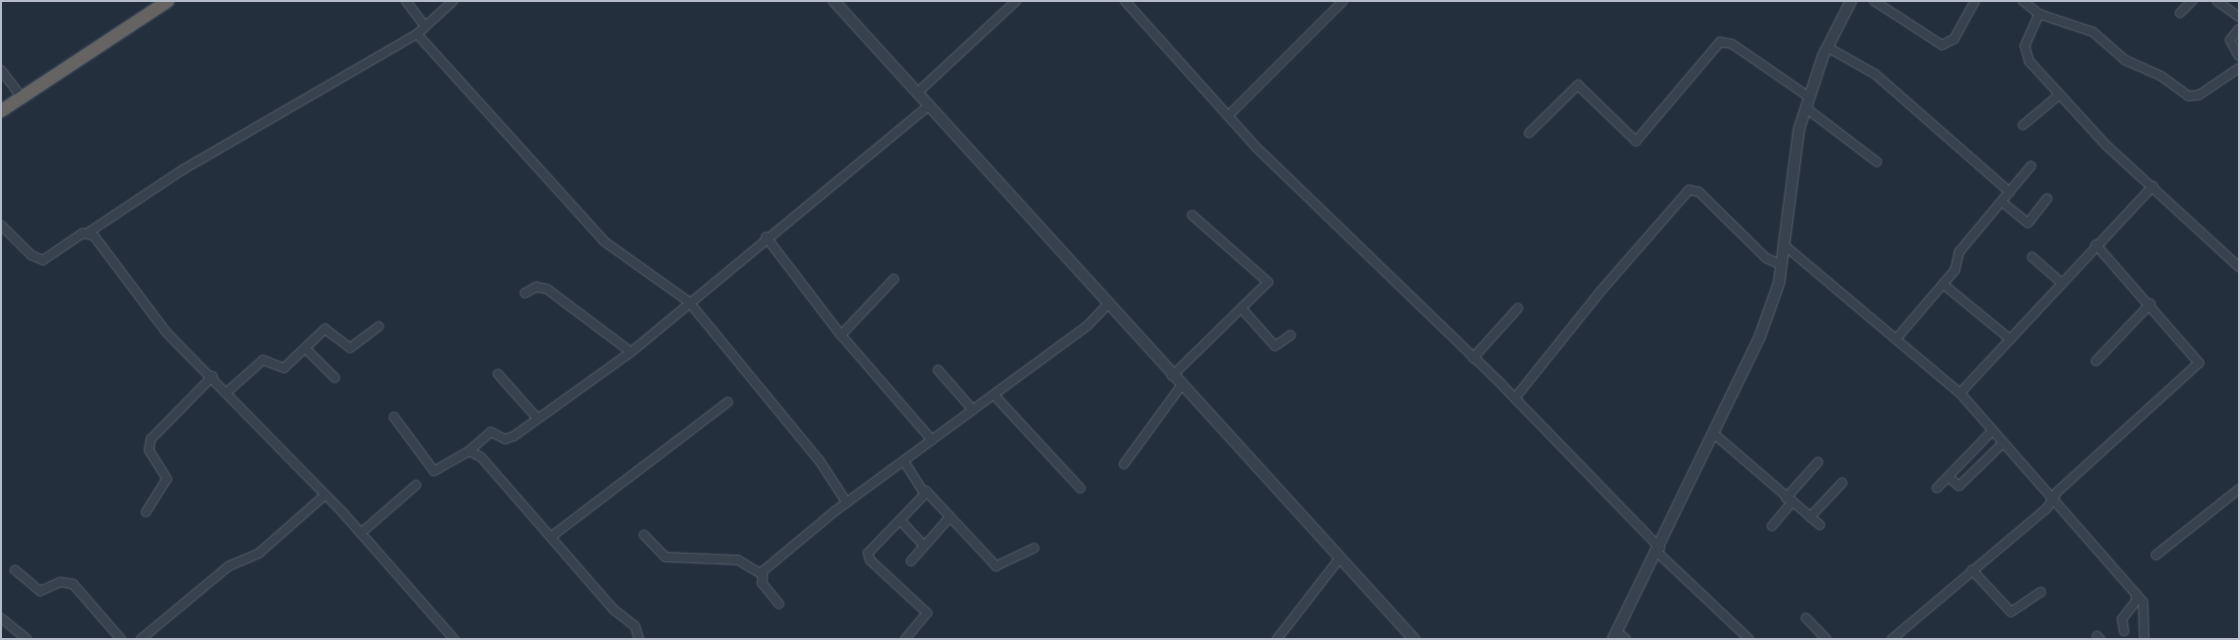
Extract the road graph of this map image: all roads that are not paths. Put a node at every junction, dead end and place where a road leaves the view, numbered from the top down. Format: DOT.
graph roads {
  1 [pos="168,1"];
  2 [pos="406,1"];
  3 [pos="452,1"];
  4 [pos="834,1"];
  5 [pos="1016,1"];
  6 [pos="1125,1"];
  7 [pos="1343,1"];
  8 [pos="1851,1"];
  9 [pos="1874,1"];
  10 [pos="1975,1"];
  11 [pos="2023,1"];
  12 [pos="2192,1"];
  13 [pos="2217,1"];
  14 [pos="2180,13"];
  15 [pos="2039,14"];
  16 [pos="2239,17"];
  17 [pos="424,24"];
  18 [pos="2239,29"];
  19 [pos="417,34"];
  20 [pos="1828,47"];
  21 [pos="2239,56"];
  22 [pos="2239,68"];
  23 [pos="1,70"];
  24 [pos="917,94"];
  25 [pos="2059,95"];
  26 [pos="1809,97"];
  27 [pos="22,98"];
  28 [pos="928,106"];
  29 [pos="1806,108"];
  30 [pos="1,111"];
  31 [pos="1228,116"];
  32 [pos="2023,125"];
  33 [pos="1528,132"];
  34 [pos="1877,162"];
  35 [pos="2031,166"];
  36 [pos="2153,186"];
  37 [pos="2010,192"];
  38 [pos="2047,199"];
  39 [pos="2002,202"];
  40 [pos="1192,216"];
  41 [pos="1,225"];
  42 [pos="86,234"];
  43 [pos="766,237"];
  44 [pos="1784,245"];
  45 [pos="2096,245"];
  46 [pos="2032,257"];
  47 [pos="1781,265"];
  48 [pos="2239,267"];
  49 [pos="894,279"];
  50 [pos="2061,282"];
  51 [pos="1943,284"];
  52 [pos="525,293"];
  53 [pos="688,302"];
  54 [pos="2150,304"];
  55 [pos="1107,305"];
  56 [pos="1518,308"];
  57 [pos="1242,310"];
  58 [pos="378,326"];
  59 [pos="1291,334"];
  60 [pos="841,335"];
  61 [pos="1896,339"];
  62 [pos="2010,339"];
  63 [pos="305,348"];
  64 [pos="631,352"];
  65 [pos="1473,358"];
  66 [pos="2096,361"];
  67 [pos="938,370"];
  68 [pos="498,374"];
  69 [pos="213,376"];
  70 [pos="1172,376"];
  71 [pos="335,378"];
  72 [pos="1181,386"];
  73 [pos="227,392"];
  74 [pos="1960,393"];
  75 [pos="994,394"];
  76 [pos="1515,398"];
  77 [pos="728,402"];
  78 [pos="972,410"];
  79 [pos="394,417"];
  80 [pos="538,419"];
  81 [pos="1992,431"];
  82 [pos="1713,433"];
  83 [pos="932,440"];
  84 [pos="2003,443"];
  85 [pos="469,451"];
  86 [pos="904,461"];
  87 [pos="1818,462"];
  88 [pos="1124,464"];
  89 [pos="1948,477"];
  90 [pos="1842,483"];
  91 [pos="416,485"];
  92 [pos="1080,488"];
  93 [pos="1937,488"];
  94 [pos="2239,489"];
  95 [pos="926,491"];
  96 [pos="325,494"];
  97 [pos="1789,500"];
  98 [pos="2054,500"];
  99 [pos="846,503"];
  100 [pos="146,512"];
  101 [pos="950,517"];
  102 [pos="1810,517"];
  103 [pos="900,520"];
  104 [pos="1820,525"];
  105 [pos="1772,526"];
  106 [pos="361,532"];
  107 [pos="644,535"];
  108 [pos="552,536"];
  109 [pos="924,546"];
  110 [pos="1034,548"];
  111 [pos="1659,550"];
  112 [pos="2156,555"];
  113 [pos="1339,559"];
  114 [pos="911,561"];
  115 [pos="15,570"];
  116 [pos="1972,570"];
  117 [pos="761,574"];
  118 [pos="2041,592"];
  119 [pos="2136,594"];
  120 [pos="779,604"];
  121 [pos="1,618"];
  122 [pos="1806,618"];
  123 [pos="2124,631"];
  124 [pos="1615,635"];
  125 [pos="27,639"];
  126 [pos="121,639"];
  127 [pos="141,639"];
  128 [pos="454,639"];
  129 [pos="639,639"];
  130 [pos="644,639"];
  131 [pos="905,639"];
  132 [pos="1277,639"];
  133 [pos="1414,639"];
  134 [pos="1626,639"];
  135 [pos="1749,639"];
  136 [pos="1826,639"];
  137 [pos="1892,639"];
  138 [pos="2144,639"];
  1 -- 27 [label="highway"];
  2 -- 17 [label="street"];
  3 -- 17 [label="street"];
  4 -- 24 [label="street"];
  5 -- 24 [label="street"];
  6 -- 31 [label="street"];
  7 -- 31 [label="street"];
  8 -- 20 [label="street"];
  9 -- 10 [label="street"];
  11 -- 15 [label="street"];
  12 -- 14 [label="street"];
  13 -- 16 [label="street"];
  15 -- 22 [label="street"];
  15 -- 25 [label="street"];
  17 -- 19 [label="street"];
  18 -- 21 [label="street"];
  19 -- 42 [label="street"];
  19 -- 53 [label="street"];
  20 -- 26 [label="street"];
  20 -- 37 [label="street"];
  23 -- 27 [label="street"];
  24 -- 28 [label="street"];
  25 -- 32 [label="street"];
  25 -- 36 [label="street"];
  26 -- 29 [label="street"];
  26 -- 33 [label="street"];
  27 -- 30 [label="highway"];
  28 -- 43 [label="street"];
  28 -- 55 [label="street"];
  29 -- 34 [label="street"];
  29 -- 44 [label="street"];
  31 -- 65 [label="street"];
  35 -- 37 [label="street"];
  36 -- 45 [label="street"];
  36 -- 48 [label="street"];
  37 -- 39 [label="street"];
  38 -- 39 [label="street"];
  39 -- 51 [label="street"];
  40 -- 57 [label="street"];
  41 -- 42 [label="street"];
  42 -- 69 [label="street"];
  43 -- 53 [label="street"];
  43 -- 60 [label="street"];
  44 -- 47 [label="street"];
  44 -- 61 [label="street"];
  45 -- 50 [label="street"];
  45 -- 54 [label="street"];
  46 -- 50 [label="street"];
  47 -- 76 [label="street"];
  47 -- 82 [label="street"];
  49 -- 60 [label="street"];
  50 -- 62 [label="street"];
  51 -- 61 [label="street"];
  51 -- 62 [label="street"];
  52 -- 64 [label="street"];
  53 -- 64 [label="street"];
  53 -- 99 [label="street"];
  54 -- 66 [label="street"];
  54 -- 98 [label="street"];
  55 -- 70 [label="street"];
  55 -- 75 [label="street"];
  56 -- 65 [label="street"];
  57 -- 59 [label="street"];
  57 -- 70 [label="street"];
  58 -- 63 [label="street"];
  60 -- 83 [label="street"];
  61 -- 74 [label="street"];
  62 -- 74 [label="street"];
  63 -- 71 [label="street"];
  63 -- 73 [label="street"];
  64 -- 80 [label="street"];
  65 -- 76 [label="street"];
  67 -- 78 [label="street"];
  68 -- 80 [label="street"];
  69 -- 73 [label="street"];
  69 -- 100 [label="street"];
  70 -- 72 [label="street"];
  72 -- 88 [label="street"];
  72 -- 113 [label="street"];
  73 -- 96 [label="street"];
  74 -- 81 [label="street"];
  75 -- 78 [label="street"];
  75 -- 92 [label="street"];
  76 -- 111 [label="street"];
  77 -- 108 [label="street"];
  78 -- 83 [label="street"];
  79 -- 85 [label="street"];
  80 -- 85 [label="street"];
  81 -- 84 [label="street"];
  81 -- 89 [label="street"];
  82 -- 97 [label="street"];
  82 -- 111 [label="street"];
  83 -- 86 [label="street"];
  84 -- 89 [label="street"];
  84 -- 98 [label="street"];
  85 -- 108 [label="street"];
  86 -- 95 [label="street"];
  86 -- 99 [label="street"];
  87 -- 97 [label="street"];
  89 -- 93 [label="street"];
  90 -- 102 [label="street"];
  91 -- 106 [label="street"];
  94 -- 112 [label="street"];
  95 -- 101 [label="street"];
  95 -- 103 [label="street"];
  96 -- 106 [label="street"];
  96 -- 127 [label="street"];
  97 -- 102 [label="street"];
  97 -- 105 [label="street"];
  98 -- 116 [label="street"];
  98 -- 119 [label="street"];
  99 -- 117 [label="street"];
  101 -- 109 [label="street"];
  101 -- 110 [label="street"];
  102 -- 104 [label="street"];
  103 -- 109 [label="street"];
  103 -- 131 [label="street"];
  106 -- 128 [label="street"];
  107 -- 117 [label="street"];
  108 -- 129 [label="street"];
  109 -- 114 [label="street"];
  111 -- 124 [label="street"];
  111 -- 135 [label="street"];
  113 -- 132 [label="street"];
  113 -- 133 [label="street"];
  115 -- 126 [label="street"];
  116 -- 118 [label="street"];
  116 -- 137 [label="street"];
  117 -- 120 [label="street"];
  119 -- 123 [label="street"];
  119 -- 138 [label="street"];
  121 -- 125 [label="street"];
  122 -- 136 [label="street"];
  124 -- 134 [label="street"];
  129 -- 130 [label="street"];
}
